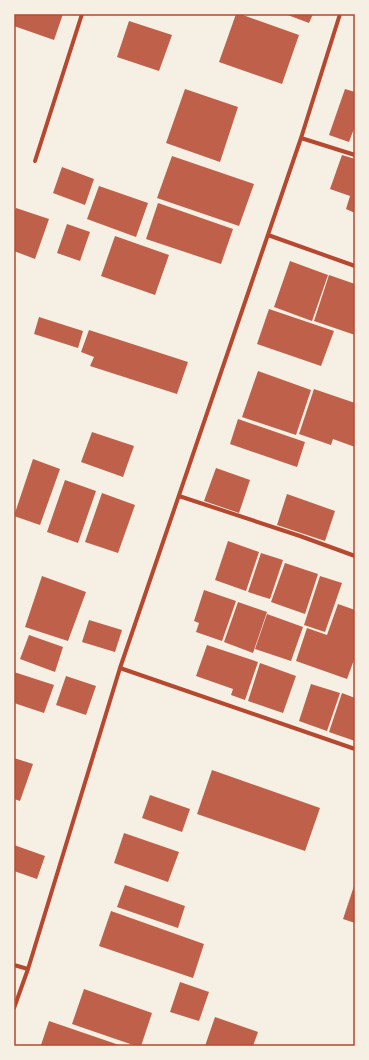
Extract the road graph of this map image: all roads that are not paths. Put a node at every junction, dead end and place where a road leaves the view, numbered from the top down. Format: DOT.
graph roads {
  1 [pos="82,14"];
  2 [pos="340,14"];
  3 [pos="301,138"];
  4 [pos="355,155"];
  5 [pos="35,161"];
  6 [pos="268,235"];
  7 [pos="355,266"];
  8 [pos="179,496"];
  9 [pos="355,556"];
  10 [pos="120,668"];
  11 [pos="355,749"];
  12 [pos="14,965"];
  13 [pos="28,969"];
  14 [pos="14,1008"];
  1 -- 5 [label="street"];
  2 -- 3 [label="street"];
  3 -- 4 [label="street"];
  3 -- 6 [label="street"];
  6 -- 7 [label="street"];
  6 -- 8 [label="street"];
  8 -- 9 [label="street"];
  8 -- 10 [label="street"];
  10 -- 11 [label="street"];
  10 -- 13 [label="street"];
  12 -- 13 [label="street"];
  13 -- 14 [label="street"];
}
